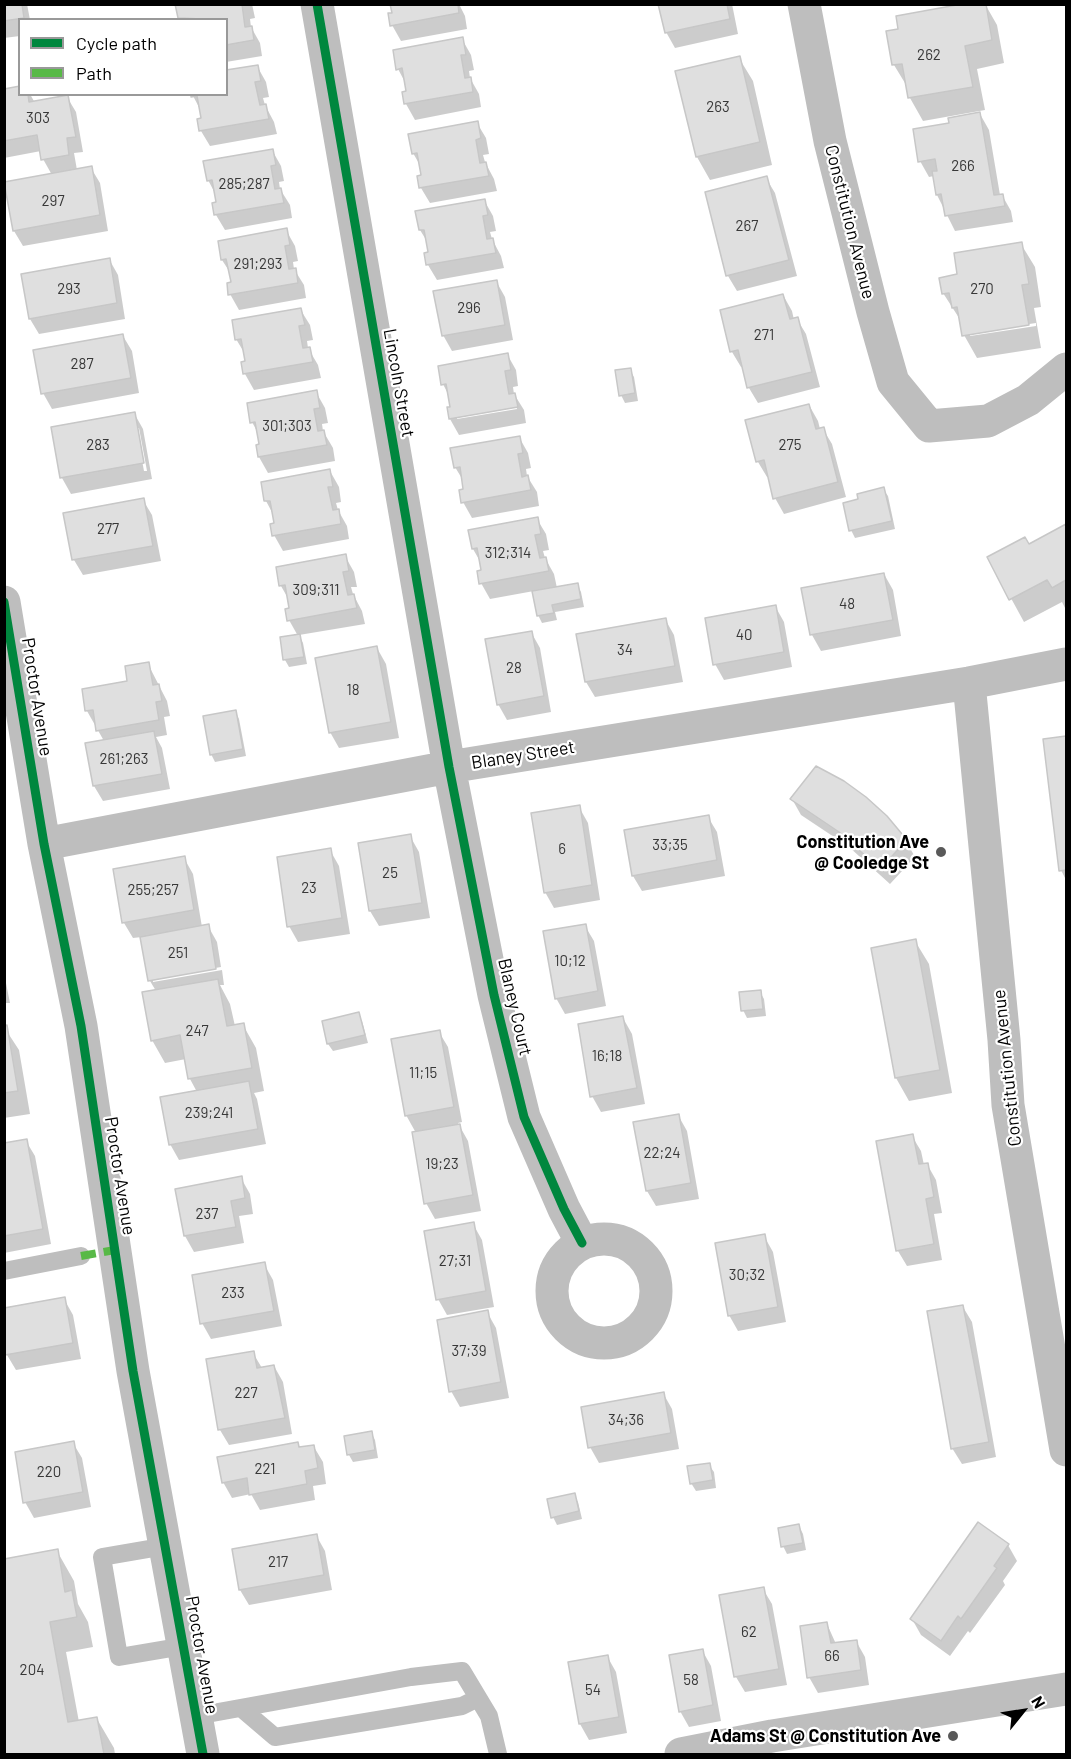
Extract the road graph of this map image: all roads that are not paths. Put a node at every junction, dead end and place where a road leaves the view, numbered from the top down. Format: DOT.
graph roads {
  1 [pos="317,4"];
  2 [pos="804,4"];
  3 [pos="1066,369"];
  4 [pos="4,602"];
  5 [pos="1066,664"];
  6 [pos="969,683"];
  7 [pos="449,767"];
  8 [pos="44,844"];
  9 [pos="582,1243"];
  10 [pos="81,1257"];
  11 [pos="4,1270"];
  12 [pos="1066,1450"];
  13 [pos="166,1546"];
  14 [pos="184,1646"];
  15 [pos="1066,1689"];
  16 [pos="478,1698"];
  17 [pos="241,1708"];
  18 [pos="196,1716"];
  19 [pos="203,1755"];
  20 [pos="498,1755"];
  21 [pos="681,1755"];
  1 -- 7 [label="street, Lincoln Street"];
  2 -- 3 [label="street, Constitution Avenue"];
  4 -- 8 [label="street, Proctor Avenue"];
  5 -- 6 [label="street, Blaney Street"];
  6 -- 7 [label="street, Blaney Street"];
  6 -- 12 [label="street, Constitution Avenue"];
  7 -- 8 [label="street, Blaney Street"];
  7 -- 9 [label="street, Blaney Court"];
  8 -- 13 [label="street, Proctor Avenue"];
  10 -- 11 [label="lane"];
  13 -- 14 [label="street, Proctor Avenue"];
  13 -- 14 [label="lane"];
  14 -- 18 [label="street, Proctor Avenue"];
  15 -- 21 [label="street"];
  16 -- 17 [label="lane"];
  16 -- 17 [label="lane"];
  16 -- 20 [label="lane"];
  17 -- 18 [label="lane"];
  18 -- 19 [label="street, Proctor Avenue"];
}
